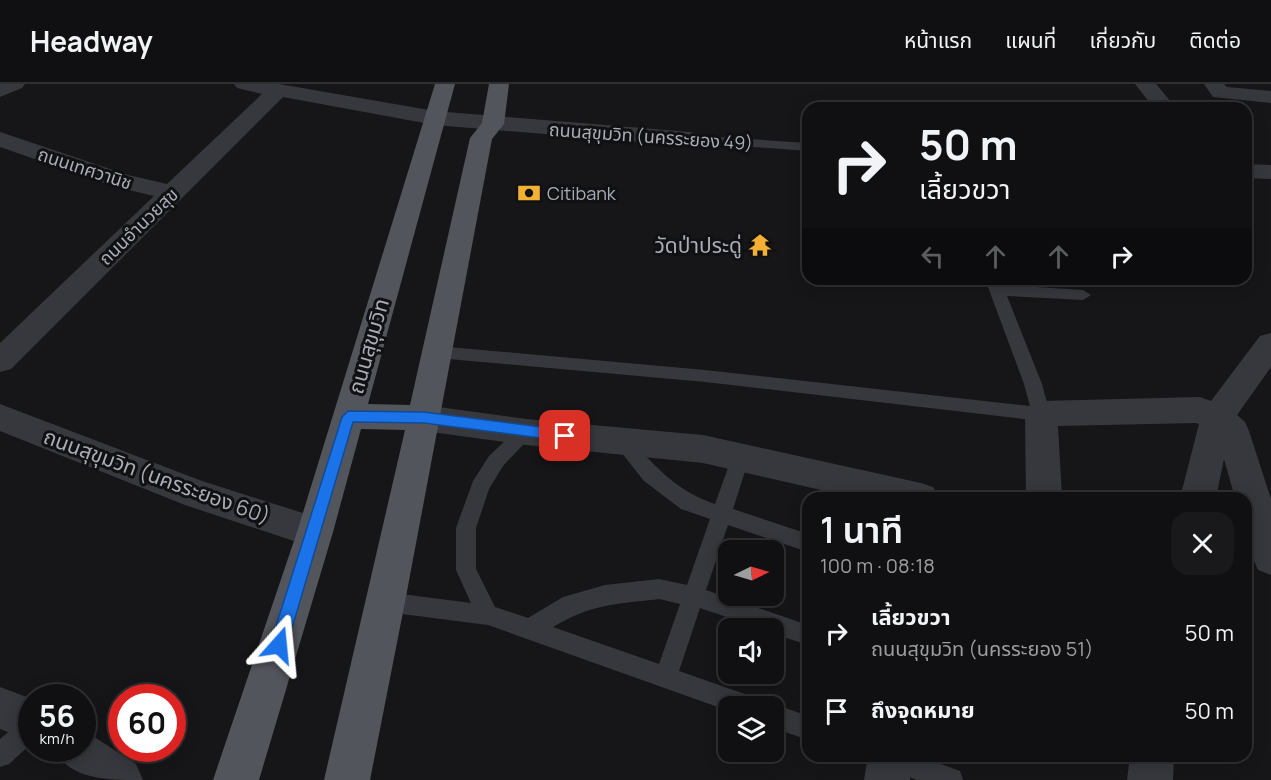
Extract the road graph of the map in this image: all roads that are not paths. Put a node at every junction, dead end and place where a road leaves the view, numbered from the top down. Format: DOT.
graph roads {
  1 [pos="15,84"];
  2 [pos="244,84"];
  3 [pos="445,84"];
  4 [pos="499,84"];
  5 [pos="1145,84"];
  6 [pos="1217,89"];
  7 [pos="277,91"];
  8 [pos="0,92"];
  9 [pos="1271,97"];
  10 [pos="1160,102"];
  11 [pos="435,118"];
  12 [pos="493,124"];
  13 [pos="0,140"];
  14 [pos="690,140"];
  15 [pos="802,147"];
  16 [pos="1252,171"];
  17 [pos="1271,172"];
  18 [pos="172,193"];
  19 [pos="995,285"];
  20 [pos="1083,295"];
  21 [pos="1271,344"];
  22 [pos="437,352"];
  23 [pos="0,361"];
  24 [pos="1041,414"];
  25 [pos="0,417"];
  26 [pos="348,417"];
  27 [pos="424,418"];
  28 [pos="1217,418"];
  29 [pos="526,432"];
  30 [pos="623,442"];
  31 [pos="740,459"];
  32 [pos="893,492"];
  33 [pos="1044,492"];
  34 [pos="1199,492"];
  35 [pos="1249,492"];
  36 [pos="1252,502"];
  37 [pos="315,532"];
  38 [pos="802,541"];
  39 [pos="1265,550"];
  40 [pos="386,602"];
  41 [pos="488,615"];
  42 [pos="530,629"];
  43 [pos="802,632"];
  44 [pos="666,677"];
  45 [pos="720,696"];
  46 [pos="0,708"];
  47 [pos="18,715"];
  48 [pos="784,720"];
  49 [pos="802,726"];
  50 [pos="18,739"];
  51 [pos="0,755"];
  52 [pos="95,762"];
  53 [pos="1152,762"];
  54 [pos="887,765"];
  55 [pos="120,780"];
  56 [pos="236,780"];
  57 [pos="347,780"];
  58 [pos="951,780"];
  59 [pos="1150,780"];
  1 -- 8 [label="street"];
  2 -- 7 [label="street, ถนนสุขุมวิท (นครระยอง 49)"];
  3 -- 11 [label="main road, ถนนสุขุมวิท"];
  4 -- 12 [label="main road"];
  5 -- 10 [label="street"];
  6 -- 9 [label="street"];
  7 -- 11 [label="street, ถนนสุขุมวิท (นครระยอง 49)"];
  7 -- 18 [label="street, ถนนอำนวยสุข"];
  11 -- 12 [label="street, ถนนสุขุมวิท (นครระยอง 49)"];
  11 -- 26 [label="main road, ถนนสุขุมวิท"];
  12 -- 14 [label="street, ถนนสุขุมวิท (นครระยอง 49)"];
  12 -- 22 [label="main road"];
  13 -- 18 [label="street, ถนนเทศวานิช"];
  14 -- 15 [label="lane, ถนนสุขุมวิท (นครระยอง 49)"];
  16 -- 17 [label="street"];
  18 -- 23 [label="street, ถนนอำนวยสุข"];
  19 -- 20 [label="lane"];
  19 -- 24 [label="lane"];
  21 -- 28 [label="street"];
  22 -- 24 [label="lane"];
  22 -- 27 [label="main road"];
  24 -- 28 [label="street"];
  24 -- 33 [label="street"];
  25 -- 37 [label="street, ถนนสุขุมวิท (นครระยอง 60)"];
  26 -- 27 [label="main road"];
  26 -- 37 [label="main road, ถนนสุขุมวิท"];
  27 -- 29 [label="street"];
  27 -- 40 [label="main road"];
  28 -- 34 [label="street"];
  28 -- 35 [label="street"];
  29 -- 30 [label="street"];
  29 -- 41 [label="lane"];
  30 -- 31 [label="street"];
  30 -- 38 [label="lane"];
  31 -- 32 [label="street"];
  31 -- 44 [label="lane"];
  36 -- 39 [label="street"];
  37 -- 56 [label="main road, ถนนสุขุมวิท"];
  40 -- 41 [label="lane"];
  40 -- 57 [label="main road"];
  41 -- 42 [label="lane"];
  42 -- 43 [label="lane"];
  42 -- 44 [label="lane"];
  44 -- 45 [label="lane"];
  46 -- 47 [label="street"];
  48 -- 49 [label="lane"];
  50 -- 51 [label="lane"];
  52 -- 55 [label="street"];
  53 -- 59 [label="street"];
  54 -- 58 [label="lane"];
}
